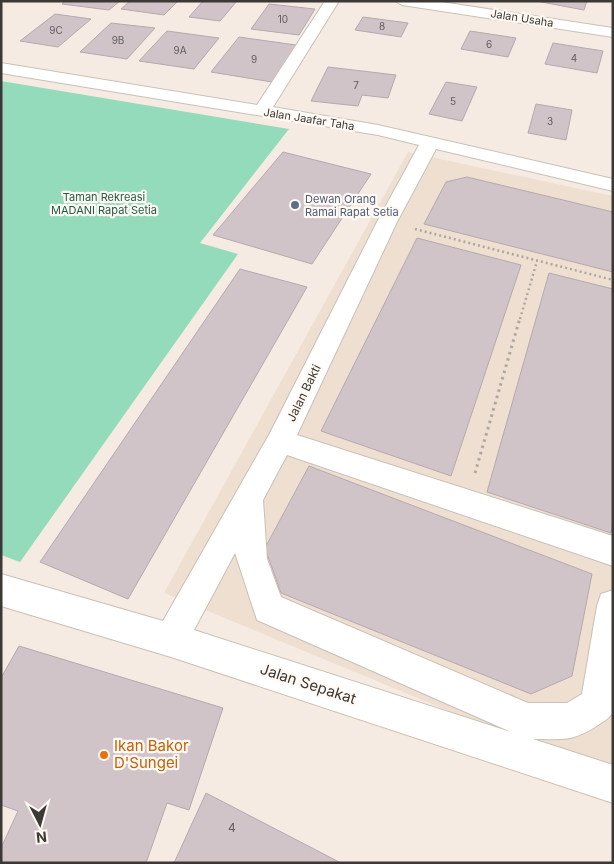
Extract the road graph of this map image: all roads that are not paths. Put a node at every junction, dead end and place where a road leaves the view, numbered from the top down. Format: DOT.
graph roads {
  1 [pos="332,1"];
  2 [pos="402,1"];
  3 [pos="494,7"];
  4 [pos="613,33"];
  5 [pos="1,68"];
  6 [pos="262,111"];
  7 [pos="430,142"];
  8 [pos="613,185"];
  9 [pos="280,441"];
  10 [pos="248,500"];
  11 [pos="613,551"];
  12 [pos="1,590"];
  13 [pos="613,606"];
  14 [pos="172,640"];
  15 [pos="613,784"];
  1 -- 6 [label="street"];
  2 -- 3 [label="street, Jalan Usaha"];
  3 -- 4 [label="street, Jalan Usaha"];
  5 -- 6 [label="street, Jalan Jaafar Taha"];
  6 -- 7 [label="street, Jalan Jaafar Taha"];
  7 -- 8 [label="street, Jalan Jaafar Taha"];
  7 -- 9 [label="street, Jalan Bakti"];
  9 -- 10 [label="street, Jalan Bakti"];
  9 -- 11 [label="street"];
  10 -- 13 [label="street"];
  10 -- 14 [label="street, Jalan Bakti"];
  12 -- 14 [label="street, Jalan Sepakat"];
  14 -- 15 [label="street, Jalan Sepakat"];
}
